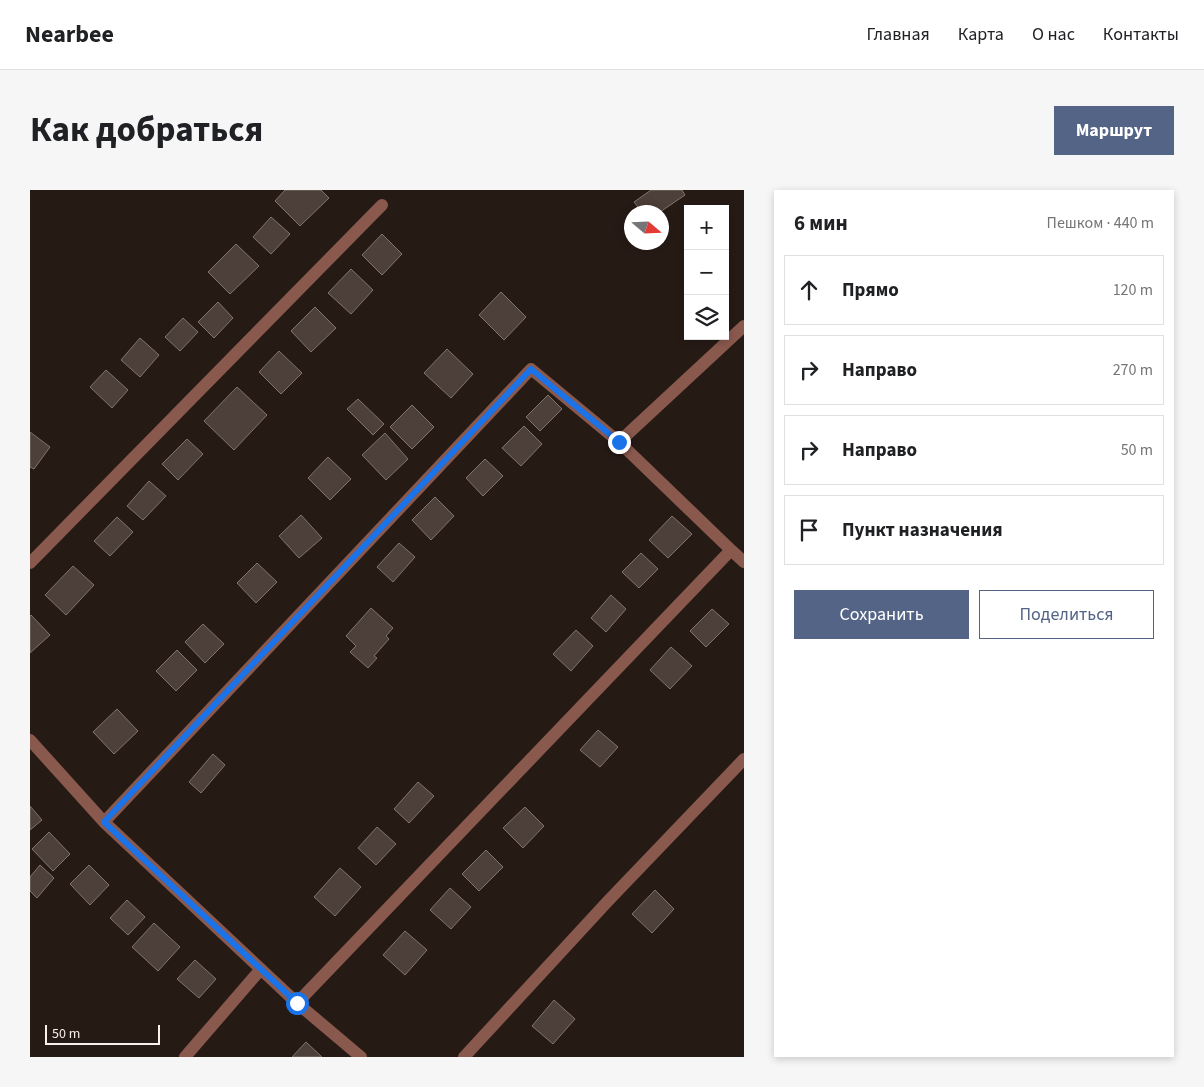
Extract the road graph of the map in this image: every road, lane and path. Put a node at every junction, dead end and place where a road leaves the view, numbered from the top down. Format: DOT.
graph roads {
  1 [pos="382,205"];
  2 [pos="744,326"];
  3 [pos="619,442"];
  4 [pos="732,550"];
  5 [pos="744,562"];
  6 [pos="30,563"];
  7 [pos="30,740"];
  8 [pos="744,759"];
  9 [pos="104,822"];
  10 [pos="261,969"];
  11 [pos="297,1003"];
  12 [pos="184,1057"];
  13 [pos="361,1057"];
  14 [pos="464,1057"];
  1 -- 6 [label="street"];
  2 -- 3 [label="street"];
  3 -- 4 [label="street"];
  3 -- 9 [label="street"];
  4 -- 5 [label="street"];
  4 -- 11 [label="street"];
  7 -- 9 [label="street"];
  8 -- 14 [label="street"];
  9 -- 10 [label="street"];
  10 -- 11 [label="street"];
  10 -- 12 [label="street"];
  11 -- 13 [label="street"];
}
